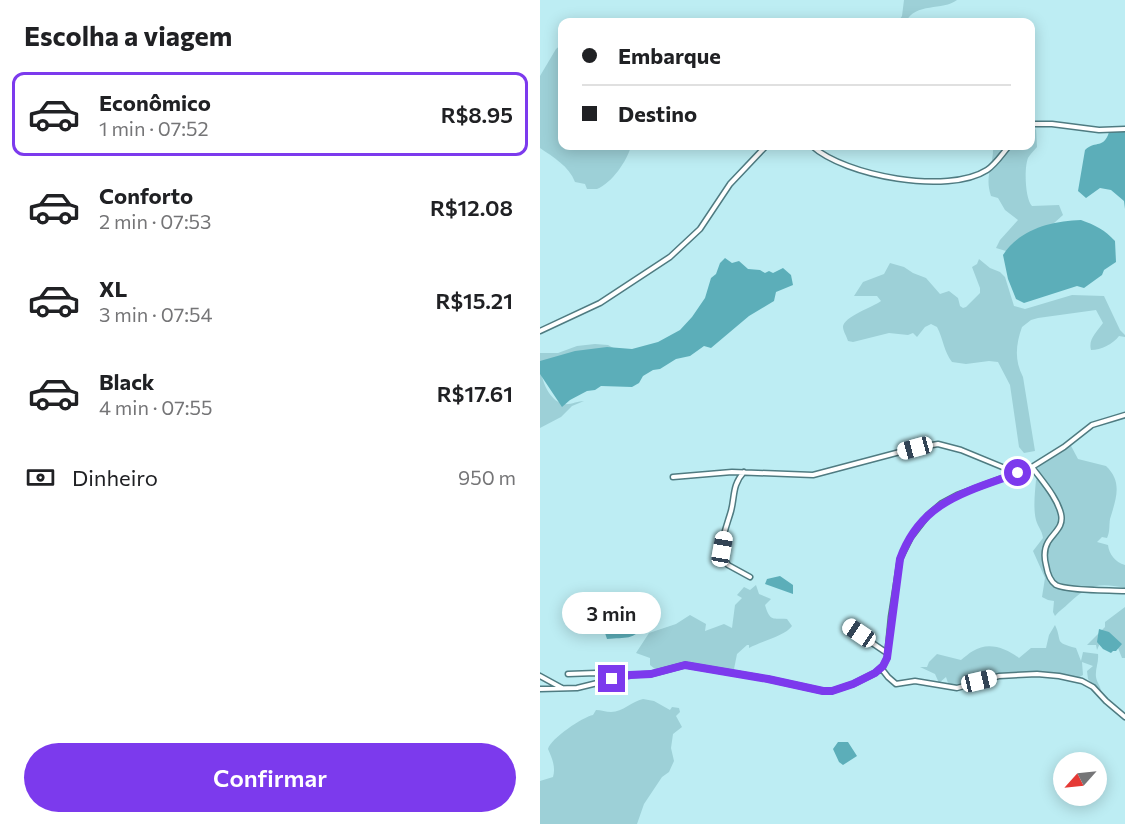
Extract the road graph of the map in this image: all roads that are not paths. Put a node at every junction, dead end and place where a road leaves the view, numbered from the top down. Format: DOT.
graph roads {
  1 [pos="1035,124"];
  2 [pos="1125,129"];
  3 [pos="762,150"];
  4 [pos="817,150"];
  5 [pos="1006,150"];
  6 [pos="540,331"];
  7 [pos="1125,415"];
  8 [pos="1032,467"];
  9 [pos="745,472"];
  10 [pos="1018,473"];
  11 [pos="673,477"];
  12 [pos="750,577"];
  13 [pos="1125,591"];
  14 [pos="847,626"];
  15 [pos="887,653"];
  16 [pos="881,668"];
  17 [pos="568,674"];
  18 [pos="540,676"];
  19 [pos="612,679"];
  20 [pos="540,689"];
  21 [pos="562,689"];
  22 [pos="1125,717"];
  1 -- 2 [label="street"];
  3 -- 6 [label="street"];
  4 -- 5 [label="street"];
  7 -- 8 [label="street"];
  8 -- 10 [label="street"];
  8 -- 13 [label="street"];
  9 -- 10 [label="street"];
  9 -- 11 [label="street"];
  9 -- 12 [label="street"];
  10 -- 15 [label="street"];
  14 -- 15 [label="street"];
  15 -- 16 [label="street"];
  16 -- 19 [label="street"];
  16 -- 22 [label="street"];
  17 -- 19 [label="street"];
  18 -- 21 [label="street"];
  19 -- 21 [label="street"];
  20 -- 21 [label="street"];
}
